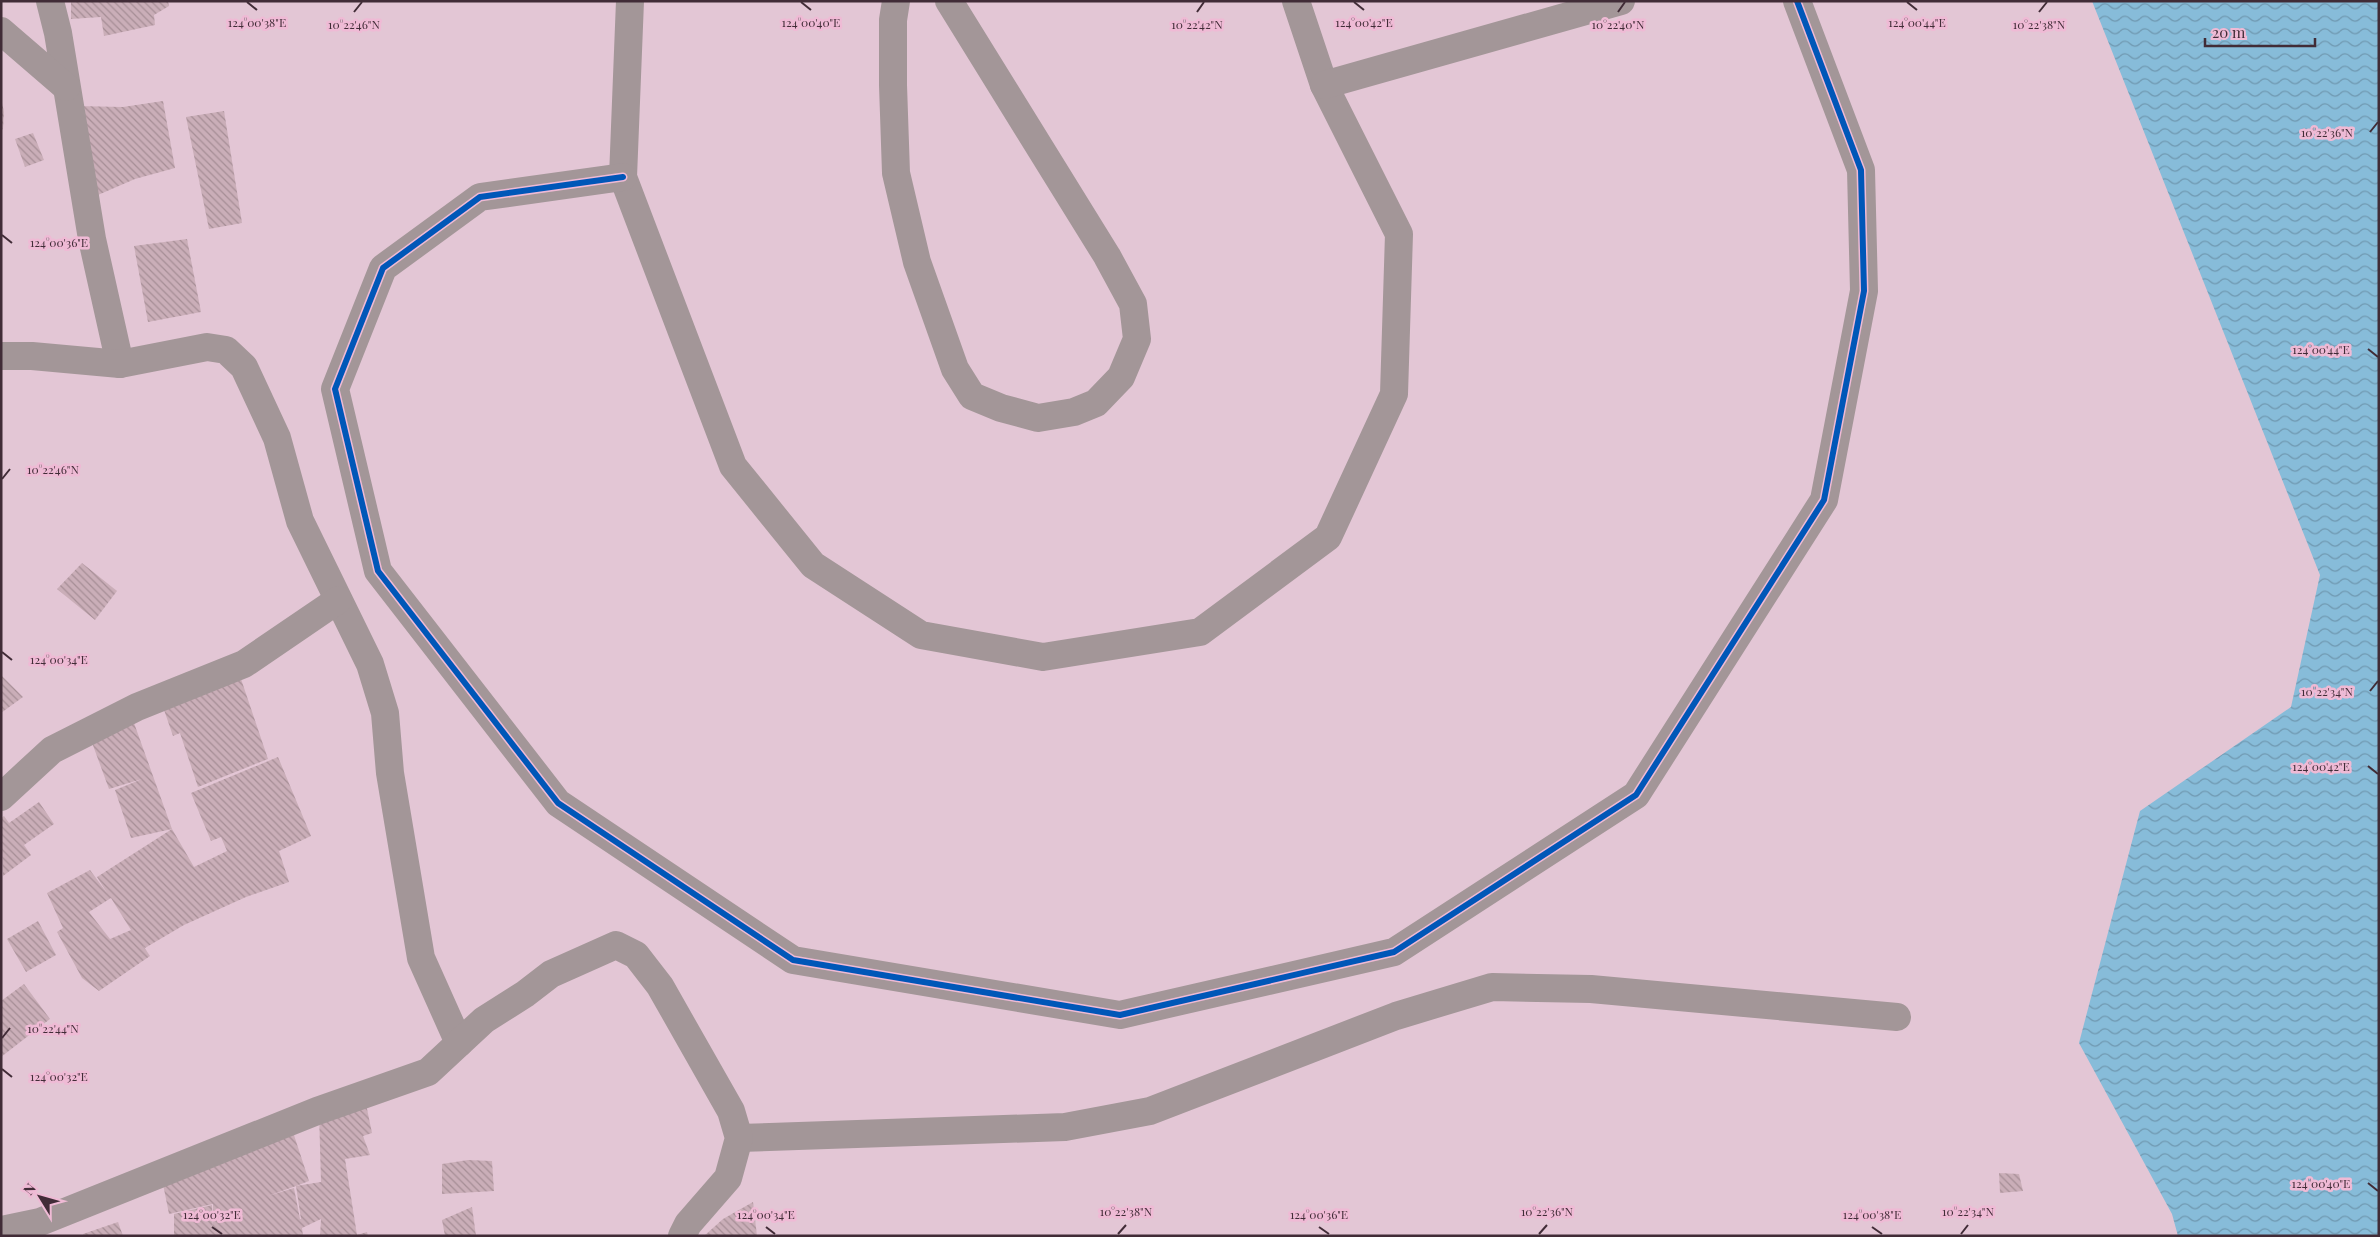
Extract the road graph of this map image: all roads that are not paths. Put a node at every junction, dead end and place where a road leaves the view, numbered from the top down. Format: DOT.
graph roads {
  1 [pos="50,1"];
  2 [pos="630,1"];
  3 [pos="896,1"];
  4 [pos="949,1"];
  5 [pos="1296,1"];
  6 [pos="1621,1"];
  7 [pos="1797,1"];
  8 [pos="1,31"];
  9 [pos="1324,84"];
  10 [pos="66,87"];
  11 [pos="623,177"];
  12 [pos="1,356"];
  13 [pos="120,364"];
  14 [pos="338,600"];
  15 [pos="1,797"];
  16 [pos="1897,1017"];
  17 [pos="459,1044"];
  18 [pos="739,1138"];
  19 [pos="1,1230"];
  20 [pos="682,1236"];
  1 -- 10 [label="street"];
  2 -- 11 [label="street"];
  3 -- 4 [label="street"];
  5 -- 9 [label="street"];
  6 -- 9 [label="street"];
  7 -- 11 [label="street"];
  8 -- 10 [label="street"];
  9 -- 11 [label="street"];
  10 -- 13 [label="street"];
  12 -- 13 [label="street"];
  13 -- 14 [label="street"];
  14 -- 15 [label="street"];
  14 -- 17 [label="street"];
  16 -- 18 [label="street"];
  17 -- 18 [label="street"];
  17 -- 19 [label="street"];
  18 -- 20 [label="street"];
}
